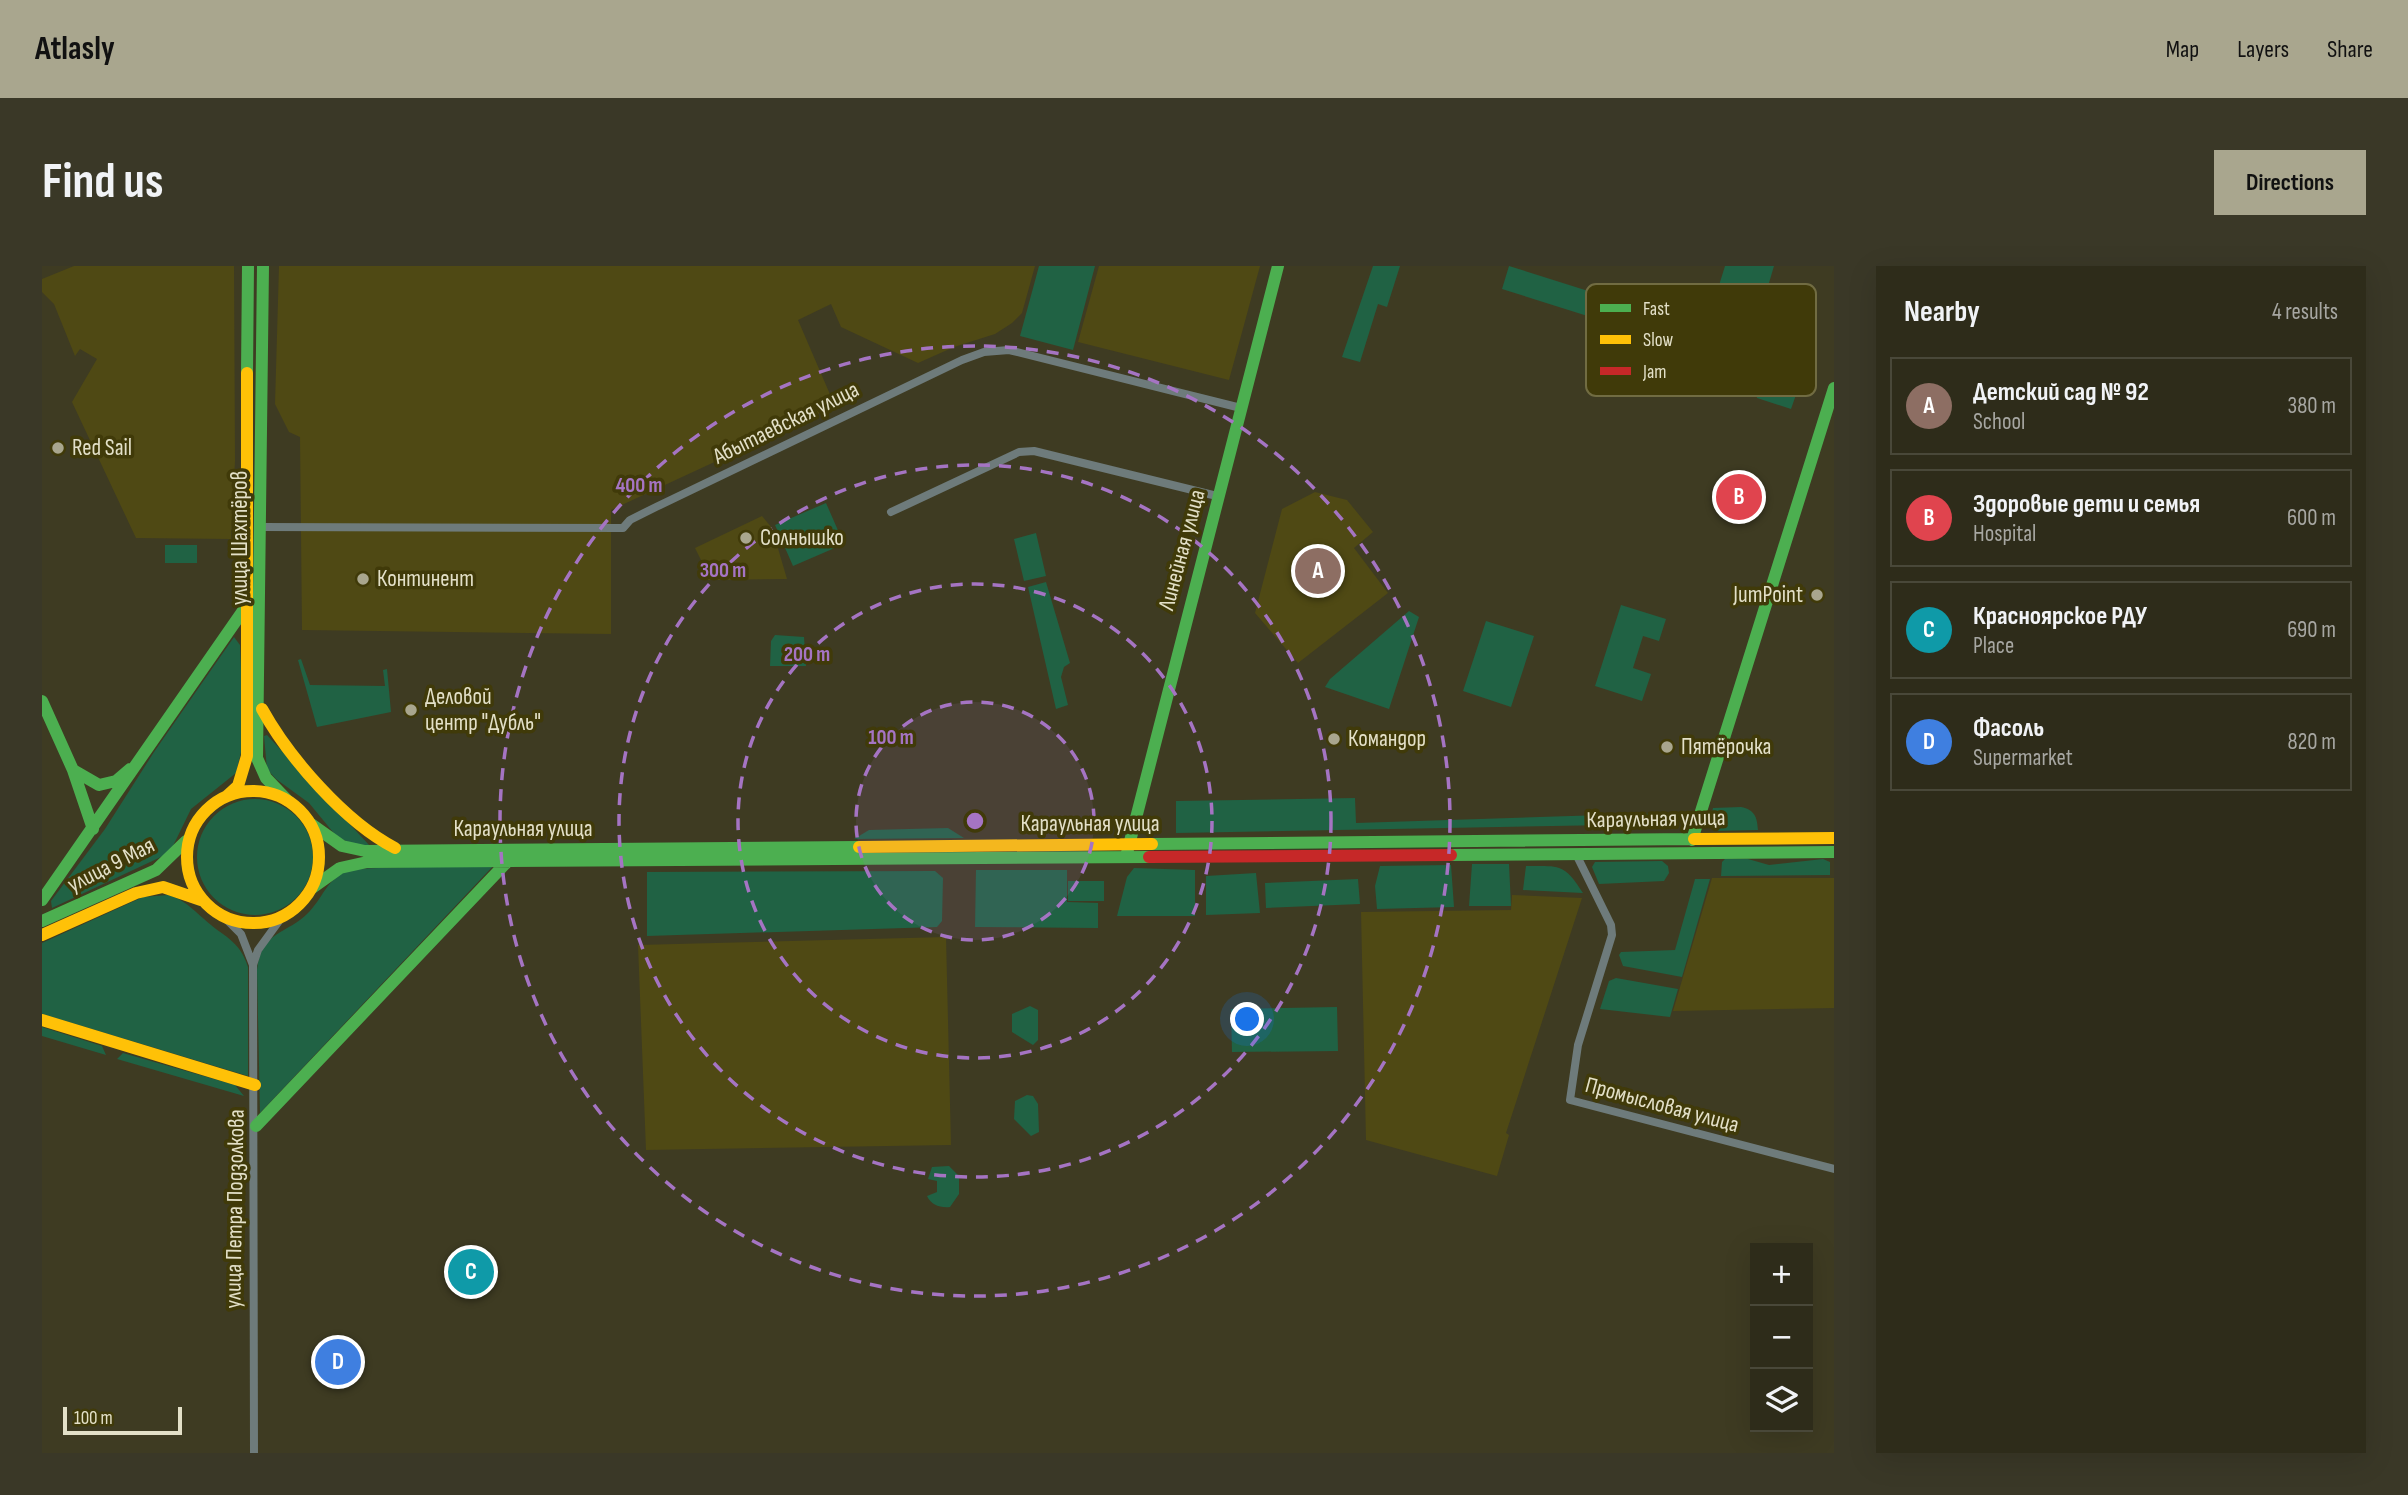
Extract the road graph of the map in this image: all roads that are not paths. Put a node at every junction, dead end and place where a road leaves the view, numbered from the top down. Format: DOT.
graph roads {
  1 [pos="248,266"];
  2 [pos="263,266"];
  3 [pos="1278,266"];
  4 [pos="1834,388"];
  5 [pos="1241,408"];
  6 [pos="1217,496"];
  7 [pos="891,512"];
  8 [pos="260,527"];
  9 [pos="247,605"];
  10 [pos="42,701"];
  11 [pos="260,705"];
  12 [pos="143,755"];
  13 [pos="73,770"];
  14 [pos="227,796"];
  15 [pos="287,800"];
  16 [pos="311,824"];
  17 [pos="93,829"];
  18 [pos="190,835"];
  19 [pos="1834,838"];
  20 [pos="1691,846"];
  21 [pos="411,850"];
  22 [pos="1127,851"];
  23 [pos="1834,852"];
  24 [pos="1576,854"];
  25 [pos="508,861"];
  26 [pos="312,888"];
  27 [pos="202,900"];
  28 [pos="42,901"];
  29 [pos="223,916"];
  30 [pos="282,917"];
  31 [pos="42,921"];
  32 [pos="42,935"];
  33 [pos="253,965"];
  34 [pos="42,1020"];
  35 [pos="255,1085"];
  36 [pos="256,1126"];
  37 [pos="1834,1169"];
  38 [pos="254,1453"];
  1 -- 9 [label="main road, улица Шахтёров"];
  2 -- 8 [label="main road, улица Шахтёров"];
  3 -- 5 [label="main road, Линейная улица"];
  4 -- 20 [label="main road"];
  5 -- 6 [label="main road, Линейная улица"];
  5 -- 8 [label="street, Абытаевская улица"];
  6 -- 7 [label="street"];
  6 -- 22 [label="main road, Линейная улица"];
  8 -- 11 [label="main road, улица Шахтёров"];
  9 -- 12 [label="main road"];
  9 -- 14 [label="main road, улица Шахтёров"];
  10 -- 13 [label="main road"];
  11 -- 15 [label="main road, улица Шахтёров"];
  11 -- 21 [label="main road"];
  12 -- 13 [label="main road"];
  12 -- 17 [label="main road"];
  13 -- 17 [label="main road"];
  14 -- 15 [label="main road"];
  14 -- 18 [label="main road"];
  15 -- 16 [label="main road"];
  16 -- 21 [label="main road, Караульная улица"];
  16 -- 26 [label="main road"];
  17 -- 28 [label="main road"];
  18 -- 27 [label="main road"];
  18 -- 31 [label="main road, улица 9 Мая"];
  19 -- 20 [label="main road, Караульная улица"];
  20 -- 22 [label="main road, Караульная улица"];
  20 -- 23 [label="main road, Караульная улица"];
  20 -- 24 [label="main road, Караульная улица"];
  21 -- 22 [label="main road, Караульная улица"];
  22 -- 24 [label="main road, Караульная улица"];
  22 -- 25 [label="main road, Караульная улица"];
  24 -- 37 [label="street, Промысловая улица"];
  25 -- 26 [label="main road, Караульная улица"];
  25 -- 36 [label="main road"];
  26 -- 30 [label="main road"];
  27 -- 29 [label="main road"];
  27 -- 32 [label="main road, улица 9 Мая"];
  29 -- 30 [label="main road"];
  29 -- 33 [label="street, улица Петра Подзолкова"];
  30 -- 33 [label="street, улица Петра Подзолкова"];
  33 -- 35 [label="street, улица Петра Подзолкова"];
  34 -- 35 [label="main road"];
  35 -- 36 [label="street, улица Петра Подзолкова"];
  36 -- 38 [label="street, улица Петра Подзолкова"];
}
